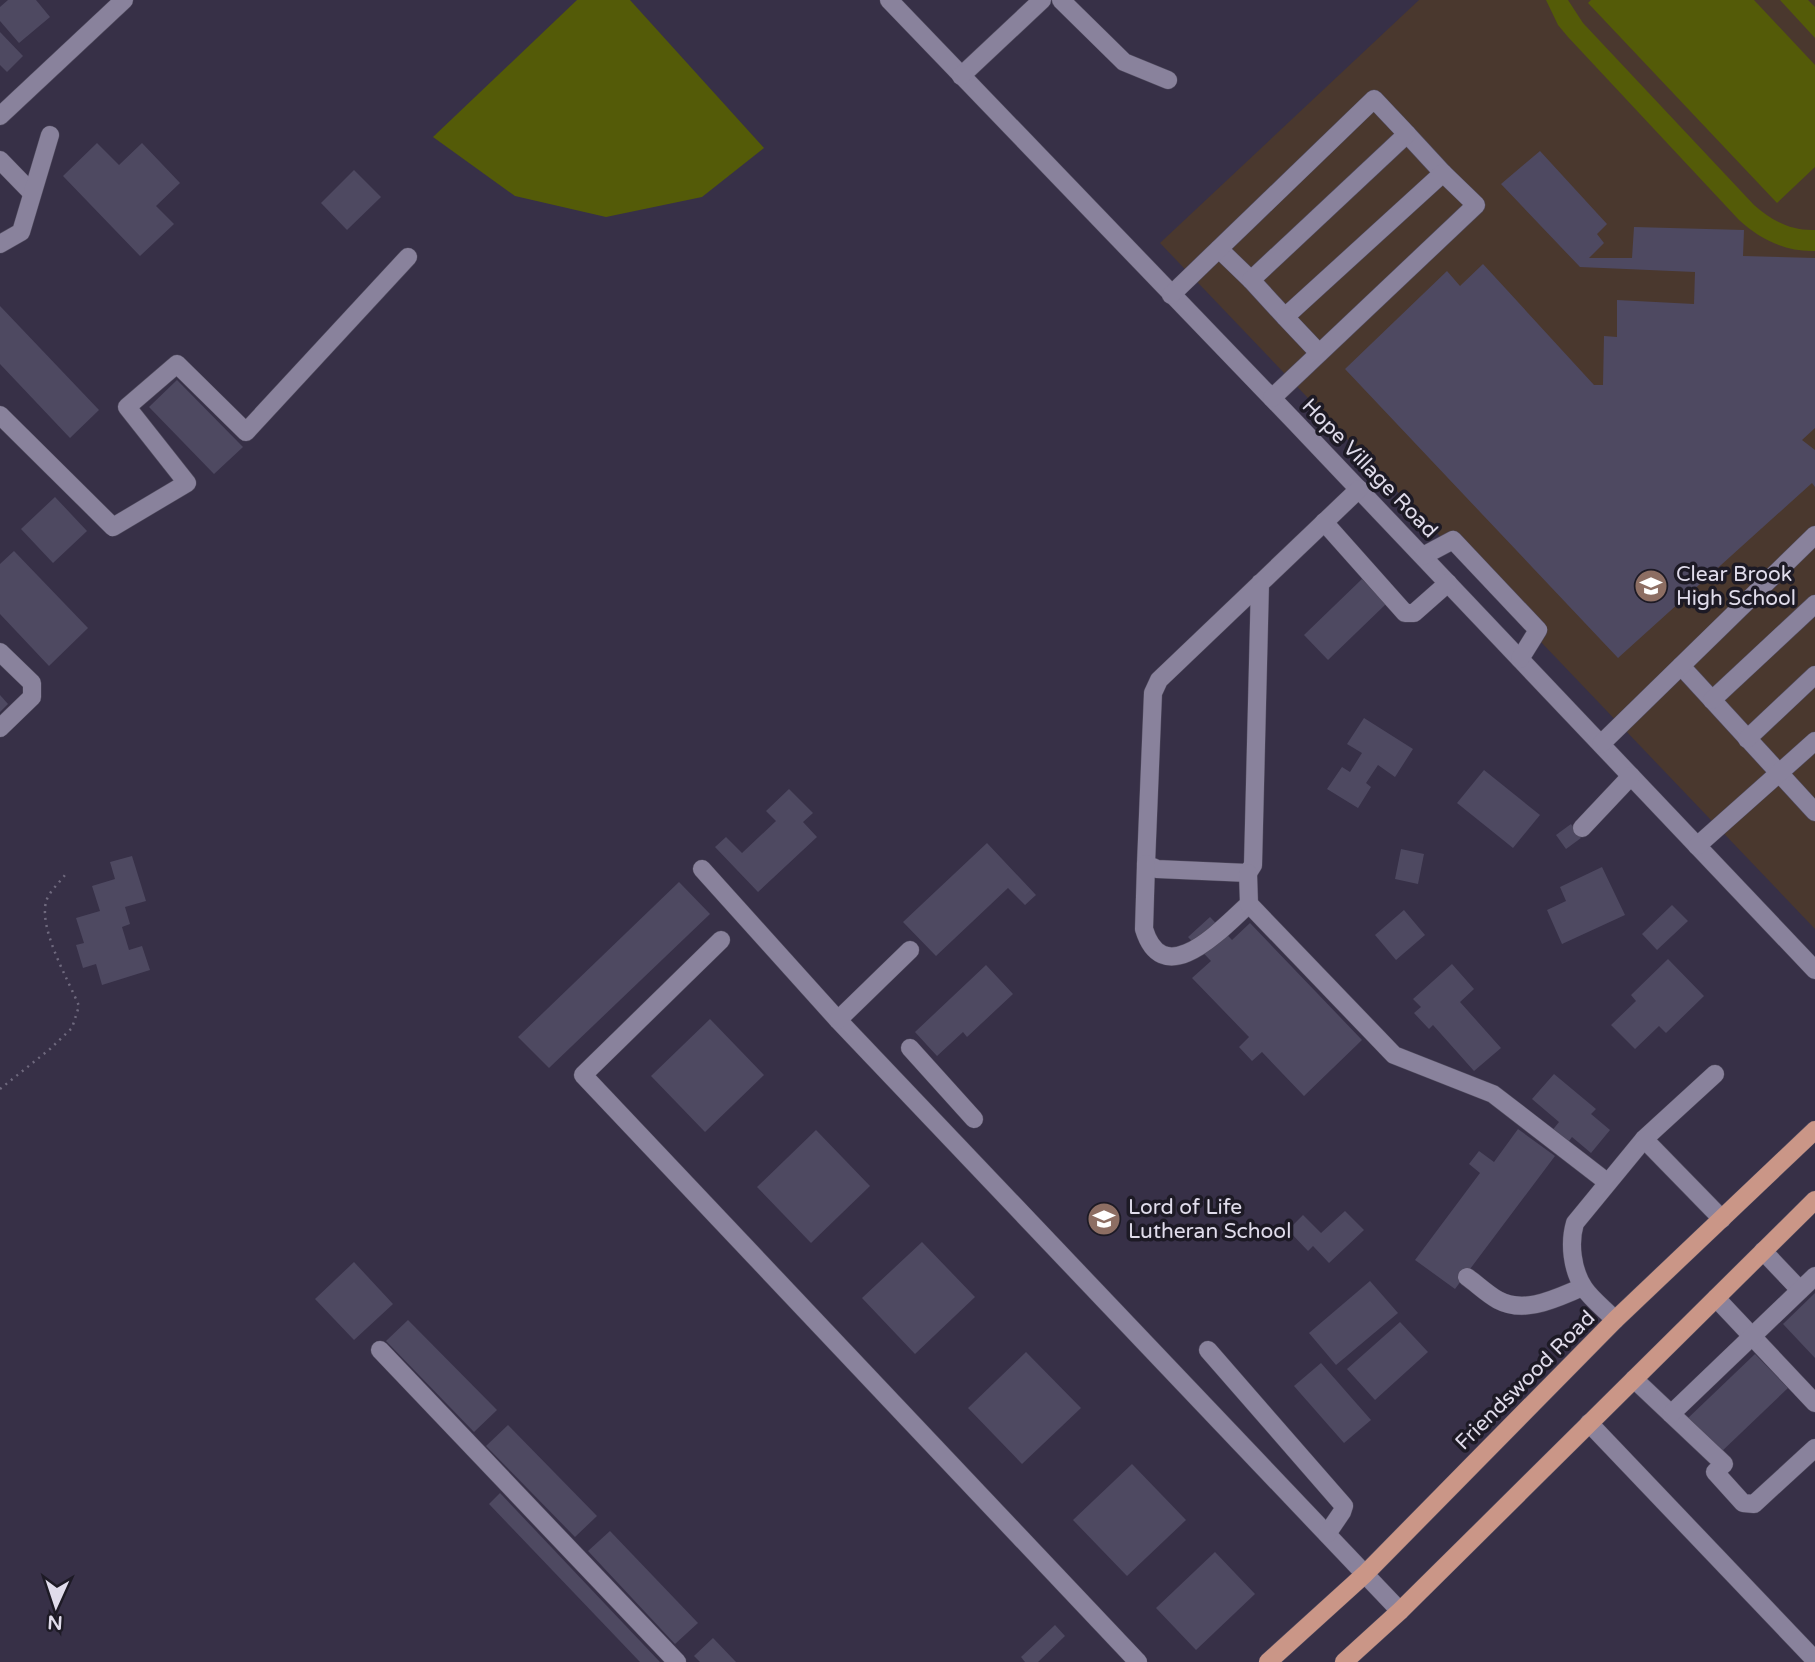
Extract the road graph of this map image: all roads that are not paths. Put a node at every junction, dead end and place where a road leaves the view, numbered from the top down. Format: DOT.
graph roads {
  1 [pos="124,0"];
  2 [pos="889,0"];
  3 [pos="1042,0"];
  4 [pos="1061,0"];
  5 [pos="961,76"];
  6 [pos="1168,80"];
  7 [pos="0,116"];
  8 [pos="1407,134"];
  9 [pos="50,135"];
  10 [pos="0,160"];
  11 [pos="1443,173"];
  12 [pos="32,193"];
  13 [pos="0,244"];
  14 [pos="1219,248"];
  15 [pos="408,257"];
  16 [pos="1251,280"];
  17 [pos="1171,295"];
  18 [pos="1285,317"];
  19 [pos="1319,353"];
  20 [pos="1272,398"];
  21 [pos="0,415"];
  22 [pos="1359,489"];
  23 [pos="1324,523"];
  24 [pos="1815,535"];
  25 [pos="1423,556"];
  26 [pos="1260,583"];
  27 [pos="1448,583"];
  28 [pos="1815,604"];
  29 [pos="0,652"];
  30 [pos="1520,659"];
  31 [pos="1681,666"];
  32 [pos="1815,675"];
  33 [pos="1712,700"];
  34 [pos="0,728"];
  35 [pos="1747,739"];
  36 [pos="1815,741"];
  37 [pos="1601,744"];
  38 [pos="1780,774"];
  39 [pos="1631,776"];
  40 [pos="1815,812"];
  41 [pos="1582,828"];
  42 [pos="1697,846"];
  43 [pos="1146,864"];
  44 [pos="702,869"];
  45 [pos="1248,873"];
  46 [pos="1249,904"];
  47 [pos="721,940"];
  48 [pos="909,950"];
  49 [pos="1815,970"];
  50 [pos="838,1020"];
  51 [pos="909,1048"];
  52 [pos="925,1066"];
  53 [pos="1715,1074"];
  54 [pos="903,1088"];
  55 [pos="974,1119"];
  56 [pos="1815,1130"];
  57 [pos="1644,1139"];
  58 [pos="1607,1182"];
  59 [pos="1815,1200"];
  60 [pos="1722,1219"];
  61 [pos="1763,1251"];
  62 [pos="1815,1276"];
  63 [pos="1467,1277"];
  64 [pos="1583,1287"];
  65 [pos="1800,1290"];
  66 [pos="1716,1298"];
  67 [pos="1615,1321"];
  68 [pos="1752,1337"];
  69 [pos="380,1350"];
  70 [pos="1208,1350"];
  71 [pos="1634,1379"];
  72 [pos="1815,1403"];
  73 [pos="1671,1414"];
  74 [pos="1589,1423"];
  75 [pos="1815,1448"];
  76 [pos="1327,1534"];
  77 [pos="1365,1574"];
  78 [pos="1400,1611"];
  79 [pos="1815,1660"];
  80 [pos="677,1662"];
  81 [pos="1139,1662"];
  82 [pos="1268,1662"];
  83 [pos="1344,1662"];
  1 -- 7 [label="street"];
  2 -- 5 [label="street, Hope Village Road"];
  3 -- 5 [label="street"];
  4 -- 6 [label="street"];
  5 -- 17 [label="street, Hope Village Road"];
  8 -- 11 [label="street"];
  8 -- 14 [label="street"];
  8 -- 16 [label="street"];
  9 -- 12 [label="street"];
  10 -- 12 [label="street"];
  11 -- 18 [label="street"];
  11 -- 19 [label="street"];
  12 -- 13 [label="street"];
  14 -- 16 [label="street"];
  14 -- 17 [label="street"];
  15 -- 21 [label="street"];
  16 -- 18 [label="street"];
  17 -- 20 [label="street, Hope Village Road"];
  18 -- 19 [label="street"];
  19 -- 20 [label="street"];
  20 -- 22 [label="street, Hope Village Road"];
  22 -- 23 [label="street"];
  22 -- 25 [label="street, Hope Village Road"];
  23 -- 26 [label="street"];
  23 -- 27 [label="street"];
  24 -- 31 [label="street"];
  25 -- 27 [label="street, Hope Village Road"];
  25 -- 30 [label="street"];
  26 -- 43 [label="street"];
  26 -- 45 [label="street"];
  27 -- 30 [label="street, Hope Village Road"];
  28 -- 33 [label="street"];
  29 -- 34 [label="street"];
  30 -- 37 [label="street, Hope Village Road"];
  31 -- 33 [label="street"];
  31 -- 37 [label="street"];
  32 -- 35 [label="street"];
  33 -- 35 [label="street"];
  35 -- 38 [label="street"];
  36 -- 38 [label="street"];
  37 -- 39 [label="street, Hope Village Road"];
  38 -- 40 [label="street"];
  38 -- 42 [label="street"];
  39 -- 41 [label="street"];
  39 -- 42 [label="street, Hope Village Road"];
  42 -- 49 [label="street, Hope Village Road"];
  43 -- 45 [label="street"];
  43 -- 46 [label="street"];
  44 -- 50 [label="street"];
  45 -- 46 [label="street"];
  46 -- 58 [label="street"];
  47 -- 81 [label="street"];
  48 -- 50 [label="street"];
  50 -- 54 [label="street"];
  51 -- 52 [label="street"];
  52 -- 54 [label="street"];
  52 -- 55 [label="street"];
  53 -- 57 [label="street"];
  54 -- 76 [label="street"];
  56 -- 60 [label="main road, Friendswood Road"];
  57 -- 58 [label="street"];
  57 -- 60 [label="street"];
  58 -- 64 [label="street"];
  59 -- 61 [label="main road"];
  60 -- 67 [label="main road, Friendswood Road"];
  61 -- 65 [label="street"];
  61 -- 66 [label="main road"];
  62 -- 65 [label="street"];
  63 -- 64 [label="street"];
  64 -- 67 [label="street"];
  65 -- 68 [label="street"];
  66 -- 68 [label="street"];
  66 -- 71 [label="main road"];
  67 -- 77 [label="main road, Friendswood Road"];
  68 -- 72 [label="street"];
  68 -- 73 [label="street"];
  69 -- 80 [label="street"];
  70 -- 76 [label="street"];
  71 -- 73 [label="street"];
  71 -- 74 [label="main road"];
  73 -- 75 [label="street"];
  74 -- 78 [label="main road"];
  74 -- 79 [label="street"];
  76 -- 77 [label="street"];
  77 -- 78 [label="street"];
  77 -- 82 [label="main road, Friendswood Road"];
  78 -- 83 [label="main road"];
}
